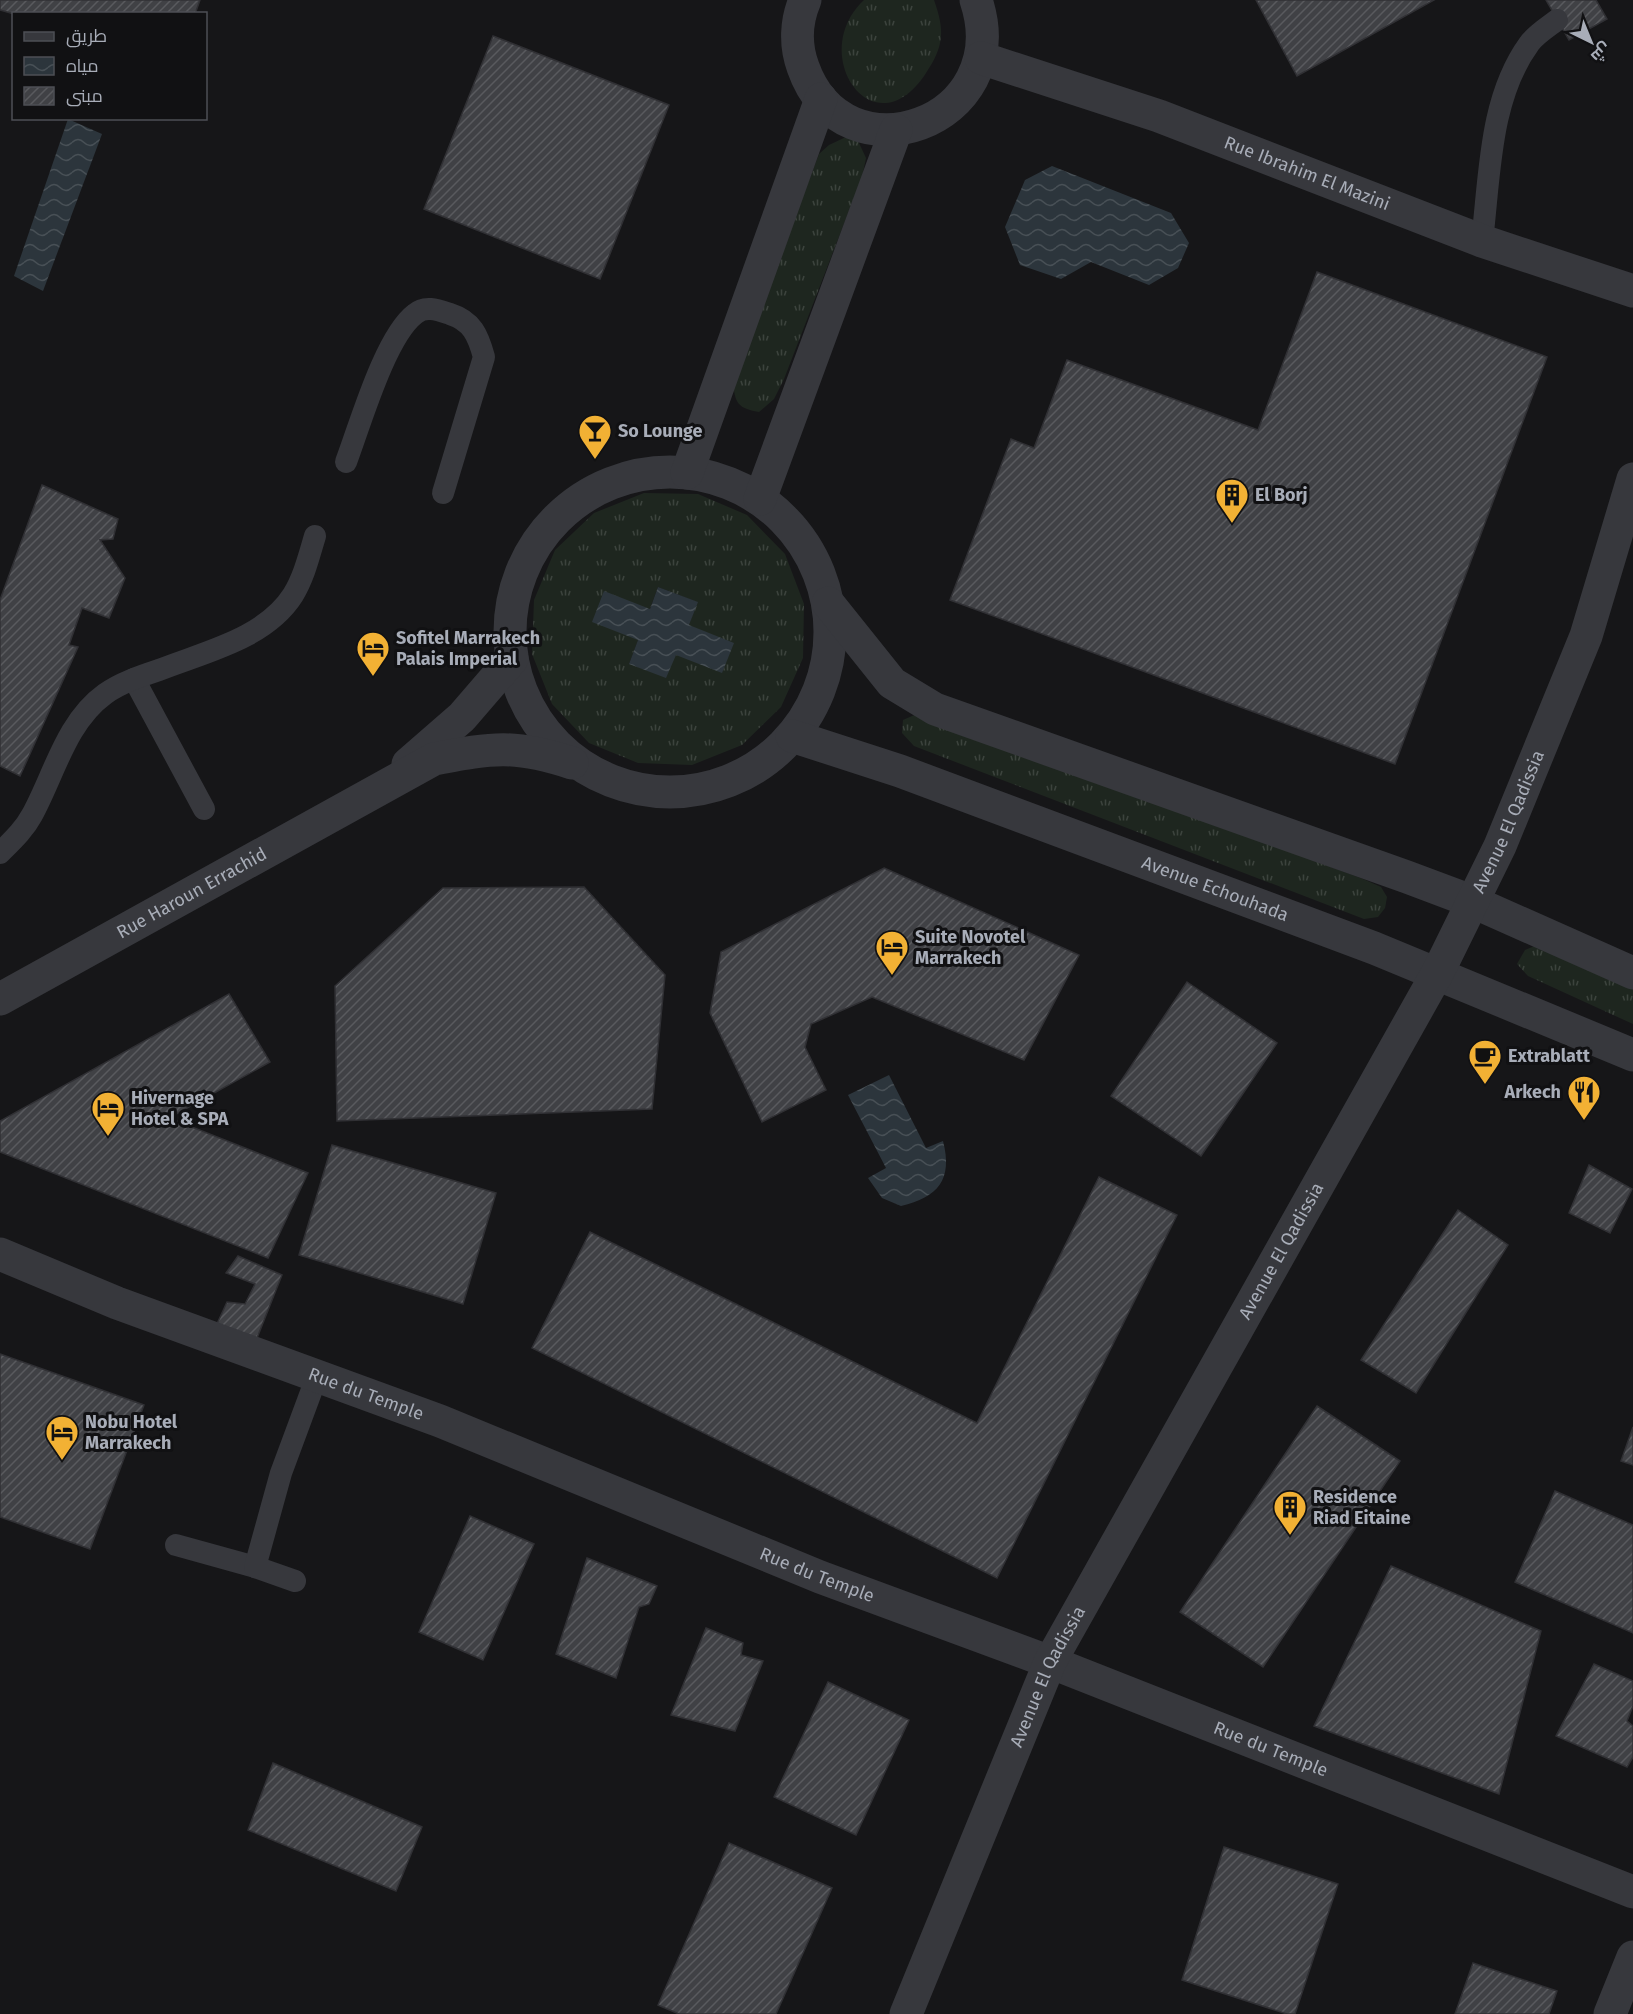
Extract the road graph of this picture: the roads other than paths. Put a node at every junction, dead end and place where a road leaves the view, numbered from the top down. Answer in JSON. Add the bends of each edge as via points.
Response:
{"nodes":[{"id":1,"x":805,"y":0,"type":"edge"},
{"id":2,"x":976,"y":0,"type":"edge"},
{"id":3,"x":1557,"y":20,"type":"dead end"},
{"id":4,"x":981,"y":58,"type":"junction"},
{"id":5,"x":821,"y":99,"type":"junction"},
{"id":6,"x":896,"y":130,"type":"junction"},
{"id":7,"x":1482,"y":241,"type":"junction"},
{"id":8,"x":1633,"y":291,"type":"edge"},
{"id":9,"x":346,"y":462,"type":"dead end"},
{"id":10,"x":687,"y":473,"type":"junction"},
{"id":11,"x":1633,"y":479,"type":"edge"},
{"id":12,"x":443,"y":492,"type":"dead end"},
{"id":13,"x":760,"y":499,"type":"junction"},
{"id":14,"x":315,"y":536,"type":"dead end"},
{"id":15,"x":828,"y":603,"type":"junction"},
{"id":16,"x":512,"y":659,"type":"junction"},
{"id":17,"x":134,"y":679,"type":"junction"},
{"id":18,"x":792,"y":736,"type":"junction"},
{"id":19,"x":580,"y":766,"type":"junction"},
{"id":20,"x":381,"y":787,"type":"junction"},
{"id":21,"x":204,"y":809,"type":"dead end"},
{"id":22,"x":0,"y":853,"type":"edge"},
{"id":23,"x":1471,"y":902,"type":"junction"},
{"id":24,"x":1438,"y":972,"type":"junction"},
{"id":25,"x":1633,"y":973,"type":"edge"},
{"id":26,"x":0,"y":999,"type":"edge"},
{"id":27,"x":1633,"y":1055,"type":"edge"},
{"id":28,"x":0,"y":1254,"type":"edge"},
{"id":29,"x":317,"y":1376,"type":"junction"},
{"id":30,"x":176,"y":1545,"type":"dead end"},
{"id":31,"x":255,"y":1567,"type":"junction"},
{"id":32,"x":295,"y":1581,"type":"dead end"},
{"id":33,"x":1050,"y":1662,"type":"junction"},
{"id":34,"x":1633,"y":1893,"type":"edge"},
{"id":35,"x":1633,"y":1957,"type":"edge"},
{"id":36,"x":906,"y":2014,"type":"edge"},
{"id":37,"x":1610,"y":2014,"type":"edge"}],
"edges":[{"from":1,"to":5,"type":"street","via":[[797,34],[799,54],[809,82]]},
{"from":2,"to":4,"type":"street","via":[[982,22]]},
{"from":3,"to":7,"type":"lane","via":[[1529,43],[1510,79],[1497,120]]},
{"from":4,"to":6,"type":"street","via":[[966,90],[951,107],[920,125]]},
{"from":4,"to":7,"type":"street","name":"Rue Ibrahim El Mazini","via":[[1159,116]]},
{"from":5,"to":6,"type":"street","via":[[861,125]]},
{"from":5,"to":10,"type":"street"},
{"from":6,"to":13,"type":"street"},
{"from":7,"to":8,"type":"street","name":"Rue Ibrahim El Mazini"},
{"from":9,"to":12,"type":"lane","via":[[387,354],[416,312],[432,308],[463,318],[478,335],[484,357]]},
{"from":10,"to":13,"type":"street","via":[[725,481]]},
{"from":10,"to":16,"type":"street","via":[[649,473],[612,483],[578,501],[550,527],[529,557],[515,590],[510,618]]},
{"from":11,"to":23,"type":"street","name":"Avenue El Qadissia","via":[[1586,636],[1500,846]]},
{"from":13,"to":15,"type":"street","via":[[782,517],[804,544]]},
{"from":14,"to":17,"type":"lane","via":[[300,582],[278,614],[256,631]]},
{"from":15,"to":18,"type":"street","via":[[830,638],[825,673],[812,706]]},
{"from":15,"to":23,"type":"street","via":[[892,683],[935,709]]},
{"from":16,"to":19,"type":"street","via":[[531,713],[548,737]]},
{"from":16,"to":20,"type":"street","name":"Rue Haroun Errachid","via":[[462,717]]},
{"from":17,"to":21,"type":"lane"},
{"from":17,"to":22,"type":"lane","via":[[105,694],[87,711],[32,815],[20,834]]},
{"from":18,"to":19,"type":"street","via":[[742,776],[692,791],[634,788]]},
{"from":18,"to":24,"type":"street","name":"Avenue Echouhada","via":[[911,775]]},
{"from":19,"to":20,"type":"street","name":"Rue Haroun Errachid","via":[[534,751],[492,748],[434,759]]},
{"from":20,"to":26,"type":"street","name":"Rue Haroun Errachid"},
{"from":23,"to":24,"type":"street","name":"Avenue El Qadissia"},
{"from":23,"to":25,"type":"street"},
{"from":24,"to":27,"type":"street","name":"Avenue Echouhada"},
{"from":24,"to":33,"type":"street","name":"Avenue El Qadissia"},
{"from":28,"to":29,"type":"street","name":"Rue du Temple","via":[[117,1303]]},
{"from":29,"to":31,"type":"lane","via":[[281,1473]]},
{"from":29,"to":33,"type":"street","name":"Rue du Temple","via":[[440,1420],[820,1577]]},
{"from":30,"to":31,"type":"lane"},
{"from":31,"to":32,"type":"lane"},
{"from":33,"to":34,"type":"street","name":"Rue du Temple"},
{"from":33,"to":36,"type":"street","name":"Avenue El Qadissia"},
{"from":35,"to":37,"type":"street"}]}
